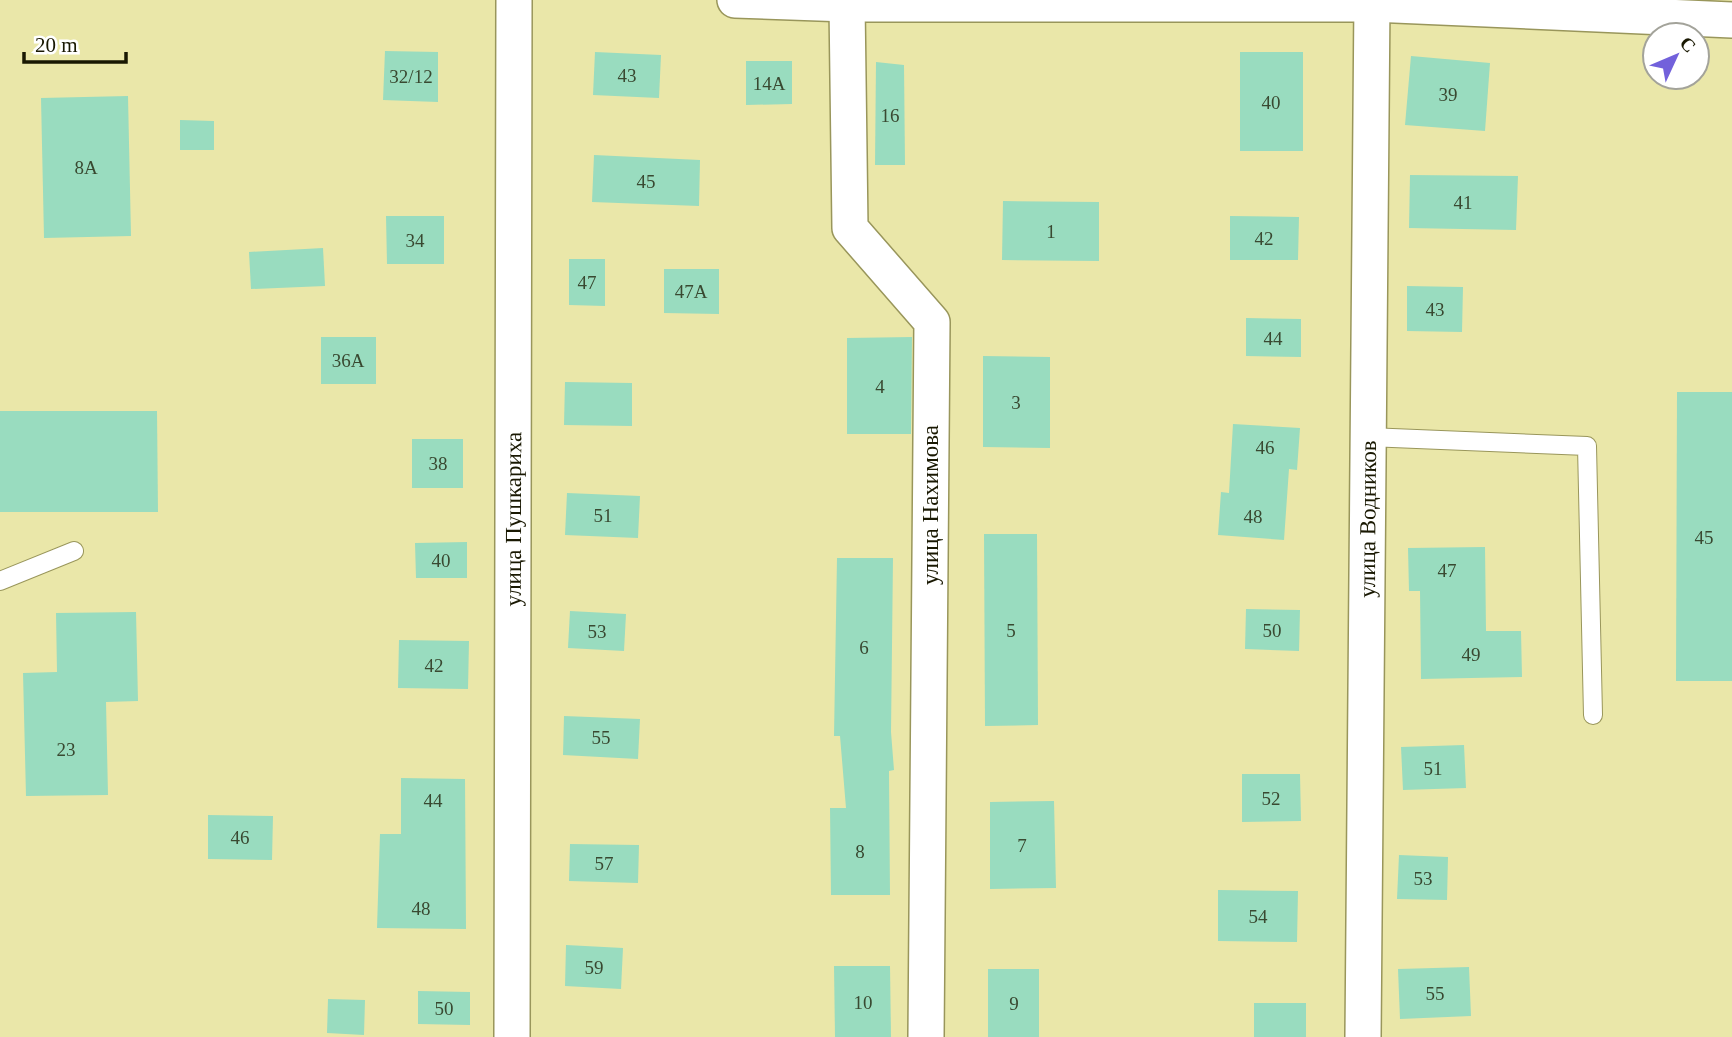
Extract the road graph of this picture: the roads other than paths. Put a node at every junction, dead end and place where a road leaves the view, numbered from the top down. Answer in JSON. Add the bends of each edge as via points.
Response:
{"nodes":[{"id":1,"x":514,"y":0,"type":"edge"},
{"id":2,"x":735,"y":0,"type":"edge"},
{"id":3,"x":1372,"y":2,"type":"edge"},
{"id":4,"x":847,"y":4,"type":"junction"},
{"id":5,"x":1732,"y":20,"type":"edge"},
{"id":6,"x":1368,"y":437,"type":"junction"},
{"id":7,"x":74,"y":551,"type":"dead end"},
{"id":8,"x":0,"y":581,"type":"edge"},
{"id":9,"x":1593,"y":715,"type":"dead end"},
{"id":10,"x":512,"y":1037,"type":"edge"},
{"id":11,"x":926,"y":1037,"type":"edge"},
{"id":12,"x":1363,"y":1037,"type":"edge"}],
"edges":[{"from":1,"to":10,"type":"street","name":"улица Пушкариха"},
{"from":2,"to":4,"type":"street"},
{"from":3,"to":4,"type":"street"},
{"from":3,"to":5,"type":"street"},
{"from":3,"to":6,"type":"street","name":"улица Водников"},
{"from":4,"to":11,"type":"street","name":"улица Нахимова","via":[[849,228],[932,321]]},
{"from":6,"to":9,"type":"lane","via":[[1587,446]]},
{"from":6,"to":12,"type":"street","name":"улица Водников"},
{"from":7,"to":8,"type":"lane"}]}
